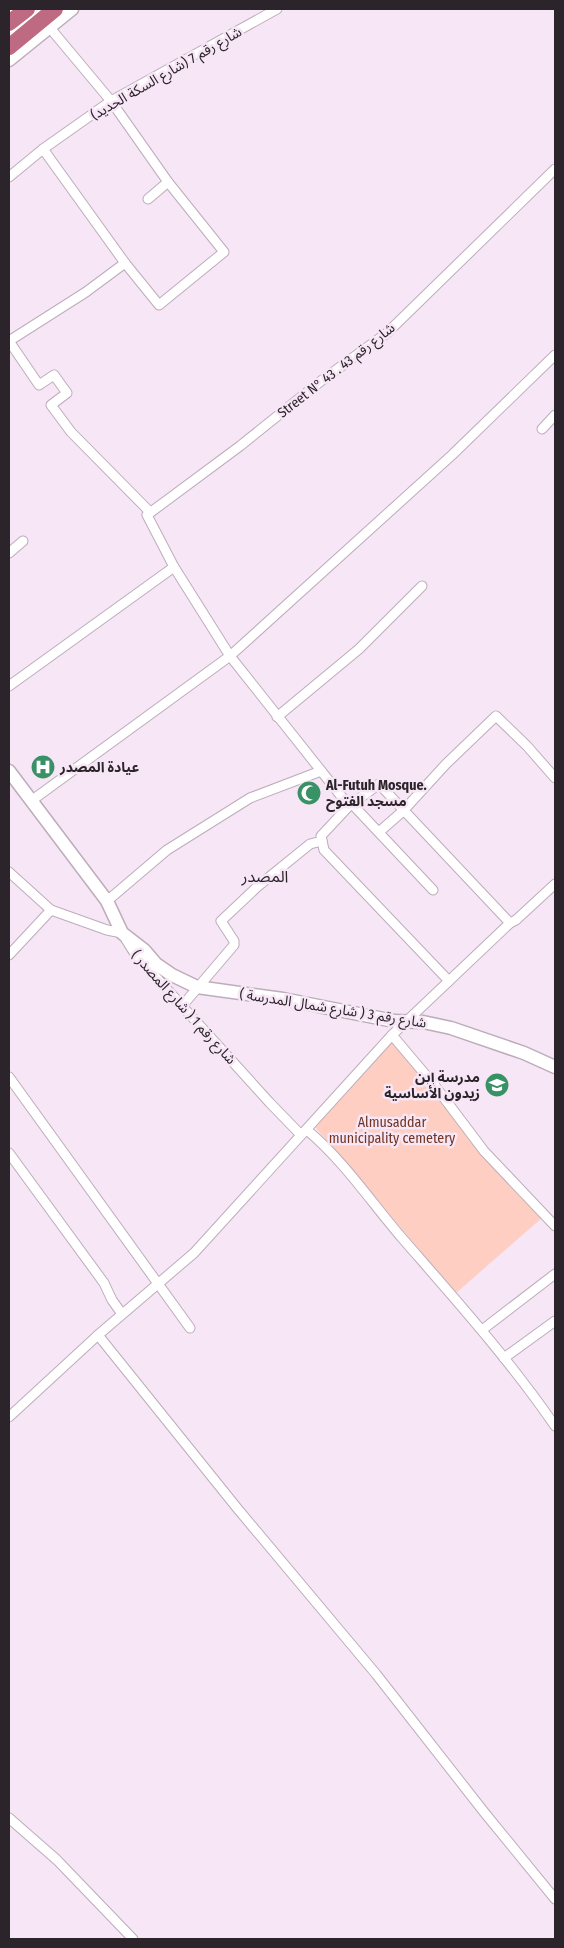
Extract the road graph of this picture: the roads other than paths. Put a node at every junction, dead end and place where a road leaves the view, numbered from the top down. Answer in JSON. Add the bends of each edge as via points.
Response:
{"nodes":[{"id":1,"x":27,"y":9,"type":"edge"},
{"id":2,"x":55,"y":9,"type":"edge"},
{"id":3,"x":72,"y":9,"type":"edge"},
{"id":4,"x":277,"y":9,"type":"edge"},
{"id":5,"x":9,"y":23,"type":"edge"},
{"id":6,"x":50,"y":28,"type":"junction"},
{"id":7,"x":9,"y":48,"type":"edge"},
{"id":8,"x":9,"y":60,"type":"edge"},
{"id":9,"x":111,"y":101,"type":"junction"},
{"id":10,"x":43,"y":150,"type":"junction"},
{"id":11,"x":555,"y":171,"type":"edge"},
{"id":12,"x":9,"y":177,"type":"edge"},
{"id":13,"x":168,"y":182,"type":"junction"},
{"id":14,"x":148,"y":199,"type":"dead end"},
{"id":15,"x":125,"y":263,"type":"junction"},
{"id":16,"x":9,"y":341,"type":"edge"},
{"id":17,"x":554,"y":358,"type":"edge"},
{"id":18,"x":555,"y":414,"type":"edge"},
{"id":19,"x":542,"y":429,"type":"dead end"},
{"id":20,"x":150,"y":512,"type":"junction"},
{"id":21,"x":23,"y":541,"type":"dead end"},
{"id":22,"x":9,"y":553,"type":"edge"},
{"id":23,"x":174,"y":567,"type":"junction"},
{"id":24,"x":422,"y":586,"type":"dead end"},
{"id":25,"x":230,"y":656,"type":"junction"},
{"id":26,"x":10,"y":682,"type":"edge"},
{"id":27,"x":277,"y":717,"type":"junction"},
{"id":28,"x":321,"y":771,"type":"junction"},
{"id":29,"x":9,"y":774,"type":"edge"},
{"id":30,"x":555,"y":778,"type":"edge"},
{"id":31,"x":31,"y":801,"type":"junction"},
{"id":32,"x":351,"y":805,"type":"junction"},
{"id":33,"x":403,"y":811,"type":"junction"},
{"id":34,"x":379,"y":832,"type":"junction"},
{"id":35,"x":322,"y":841,"type":"junction"},
{"id":36,"x":9,"y":872,"type":"edge"},
{"id":37,"x":555,"y":884,"type":"edge"},
{"id":38,"x":433,"y":890,"type":"dead end"},
{"id":39,"x":107,"y":901,"type":"junction"},
{"id":40,"x":51,"y":910,"type":"junction"},
{"id":41,"x":510,"y":924,"type":"junction"},
{"id":42,"x":122,"y":933,"type":"junction"},
{"id":43,"x":9,"y":955,"type":"edge"},
{"id":44,"x":449,"y":981,"type":"junction"},
{"id":45,"x":197,"y":987,"type":"junction"},
{"id":46,"x":182,"y":1006,"type":"junction"},
{"id":47,"x":407,"y":1022,"type":"junction"},
{"id":48,"x":392,"y":1035,"type":"junction"},
{"id":49,"x":555,"y":1067,"type":"edge"},
{"id":50,"x":9,"y":1077,"type":"edge"},
{"id":51,"x":304,"y":1132,"type":"junction"},
{"id":52,"x":9,"y":1153,"type":"edge"},
{"id":53,"x":555,"y":1226,"type":"edge"},
{"id":54,"x":555,"y":1274,"type":"edge"},
{"id":55,"x":159,"y":1283,"type":"junction"},
{"id":56,"x":122,"y":1314,"type":"junction"},
{"id":57,"x":555,"y":1321,"type":"edge"},
{"id":58,"x":190,"y":1328,"type":"dead end"},
{"id":59,"x":482,"y":1330,"type":"junction"},
{"id":60,"x":98,"y":1335,"type":"junction"},
{"id":61,"x":504,"y":1358,"type":"junction"},
{"id":62,"x":9,"y":1417,"type":"edge"},
{"id":63,"x":555,"y":1426,"type":"edge"},
{"id":64,"x":9,"y":1818,"type":"edge"},
{"id":65,"x":555,"y":1899,"type":"edge"},
{"id":66,"x":133,"y":1939,"type":"edge"}],
"edges":[{"from":1,"to":5,"type":"highway"},
{"from":2,"to":7,"type":"highway"},
{"from":3,"to":6,"type":"street"},
{"from":4,"to":9,"type":"street","name":"شارع رقم 7 (شارع السكة الحديد)"},
{"from":6,"to":8,"type":"street"},
{"from":6,"to":9,"type":"street"},
{"from":9,"to":10,"type":"street","name":"شارع رقم 7 (شارع السكة الحديد)"},
{"from":9,"to":13,"type":"street"},
{"from":10,"to":12,"type":"street","name":"شارع رقم 7 (شارع السكة الحديد)"},
{"from":10,"to":15,"type":"street"},
{"from":11,"to":20,"type":"street","name":"Street N° 43 . شارع رقم 43","via":[[387,333]]},
{"from":13,"to":14,"type":"street"},
{"from":13,"to":15,"type":"street","via":[[224,252],[159,305]]},
{"from":15,"to":16,"type":"street"},
{"from":16,"to":20,"type":"street","via":[[39,385],[54,375],[67,393],[51,405],[71,432]]},
{"from":17,"to":25,"type":"street"},
{"from":18,"to":19,"type":"street"},
{"from":20,"to":23,"type":"street","via":[[147,515]]},
{"from":21,"to":22,"type":"street"},
{"from":23,"to":25,"type":"street"},
{"from":23,"to":26,"type":"street"},
{"from":24,"to":27,"type":"street","via":[[359,649]]},
{"from":25,"to":27,"type":"street"},
{"from":25,"to":31,"type":"street"},
{"from":27,"to":28,"type":"street"},
{"from":28,"to":32,"type":"street"},
{"from":28,"to":39,"type":"street","via":[[250,798],[167,850]]},
{"from":29,"to":31,"type":"street","name":"شارع رقم 1 ( شارع المصدر )"},
{"from":30,"to":33,"type":"street","via":[[496,716]]},
{"from":31,"to":39,"type":"street","name":"شارع رقم 1 ( شارع المصدر )"},
{"from":32,"to":33,"type":"street","via":[[379,784]]},
{"from":32,"to":34,"type":"street"},
{"from":32,"to":35,"type":"street","via":[[321,836]]},
{"from":33,"to":34,"type":"street"},
{"from":33,"to":41,"type":"street"},
{"from":34,"to":38,"type":"street"},
{"from":35,"to":44,"type":"street","via":[[324,850]]},
{"from":35,"to":45,"type":"street","via":[[310,844],[221,921],[234,945]]},
{"from":36,"to":40,"type":"street"},
{"from":37,"to":41,"type":"street"},
{"from":39,"to":42,"type":"street","name":"شارع رقم 1 ( شارع المصدر )"},
{"from":40,"to":42,"type":"street"},
{"from":40,"to":43,"type":"street"},
{"from":41,"to":44,"type":"street"},
{"from":42,"to":45,"type":"street","name":"شارع رقم 3 ( شارع شمال المدرسة )","via":[[172,976]]},
{"from":42,"to":46,"type":"street","name":"شارع رقم 1 ( شارع المصدر )","via":[[135,954]]},
{"from":44,"to":47,"type":"street"},
{"from":45,"to":46,"type":"street"},
{"from":45,"to":47,"type":"street","name":"شارع رقم 3 ( شارع شمال المدرسة )"},
{"from":46,"to":51,"type":"street","name":"شارع رقم 1 ( شارع المصدر )","via":[[270,1103]]},
{"from":47,"to":48,"type":"street"},
{"from":47,"to":49,"type":"street","name":"شارع رقم 3 ( شارع شمال المدرسة )","via":[[423,1022],[457,1030]]},
{"from":48,"to":51,"type":"street"},
{"from":48,"to":53,"type":"street","via":[[484,1151]]},
{"from":50,"to":55,"type":"street"},
{"from":51,"to":55,"type":"street","via":[[194,1253]]},
{"from":51,"to":59,"type":"street","name":"شارع رقم 1 ( شارع المصدر )","via":[[330,1151]]},
{"from":52,"to":56,"type":"street","via":[[104,1283]]},
{"from":54,"to":59,"type":"street"},
{"from":55,"to":56,"type":"street"},
{"from":55,"to":58,"type":"street"},
{"from":56,"to":60,"type":"street"},
{"from":57,"to":61,"type":"street"},
{"from":59,"to":61,"type":"street","name":"شارع رقم 1 ( شارع المصدر )"},
{"from":60,"to":62,"type":"street"},
{"from":60,"to":65,"type":"street","via":[[225,1494],[376,1674]]},
{"from":61,"to":63,"type":"street","name":"شارع رقم 1 ( شارع المصدر )"},
{"from":64,"to":66,"type":"street","via":[[57,1860]]}]}
